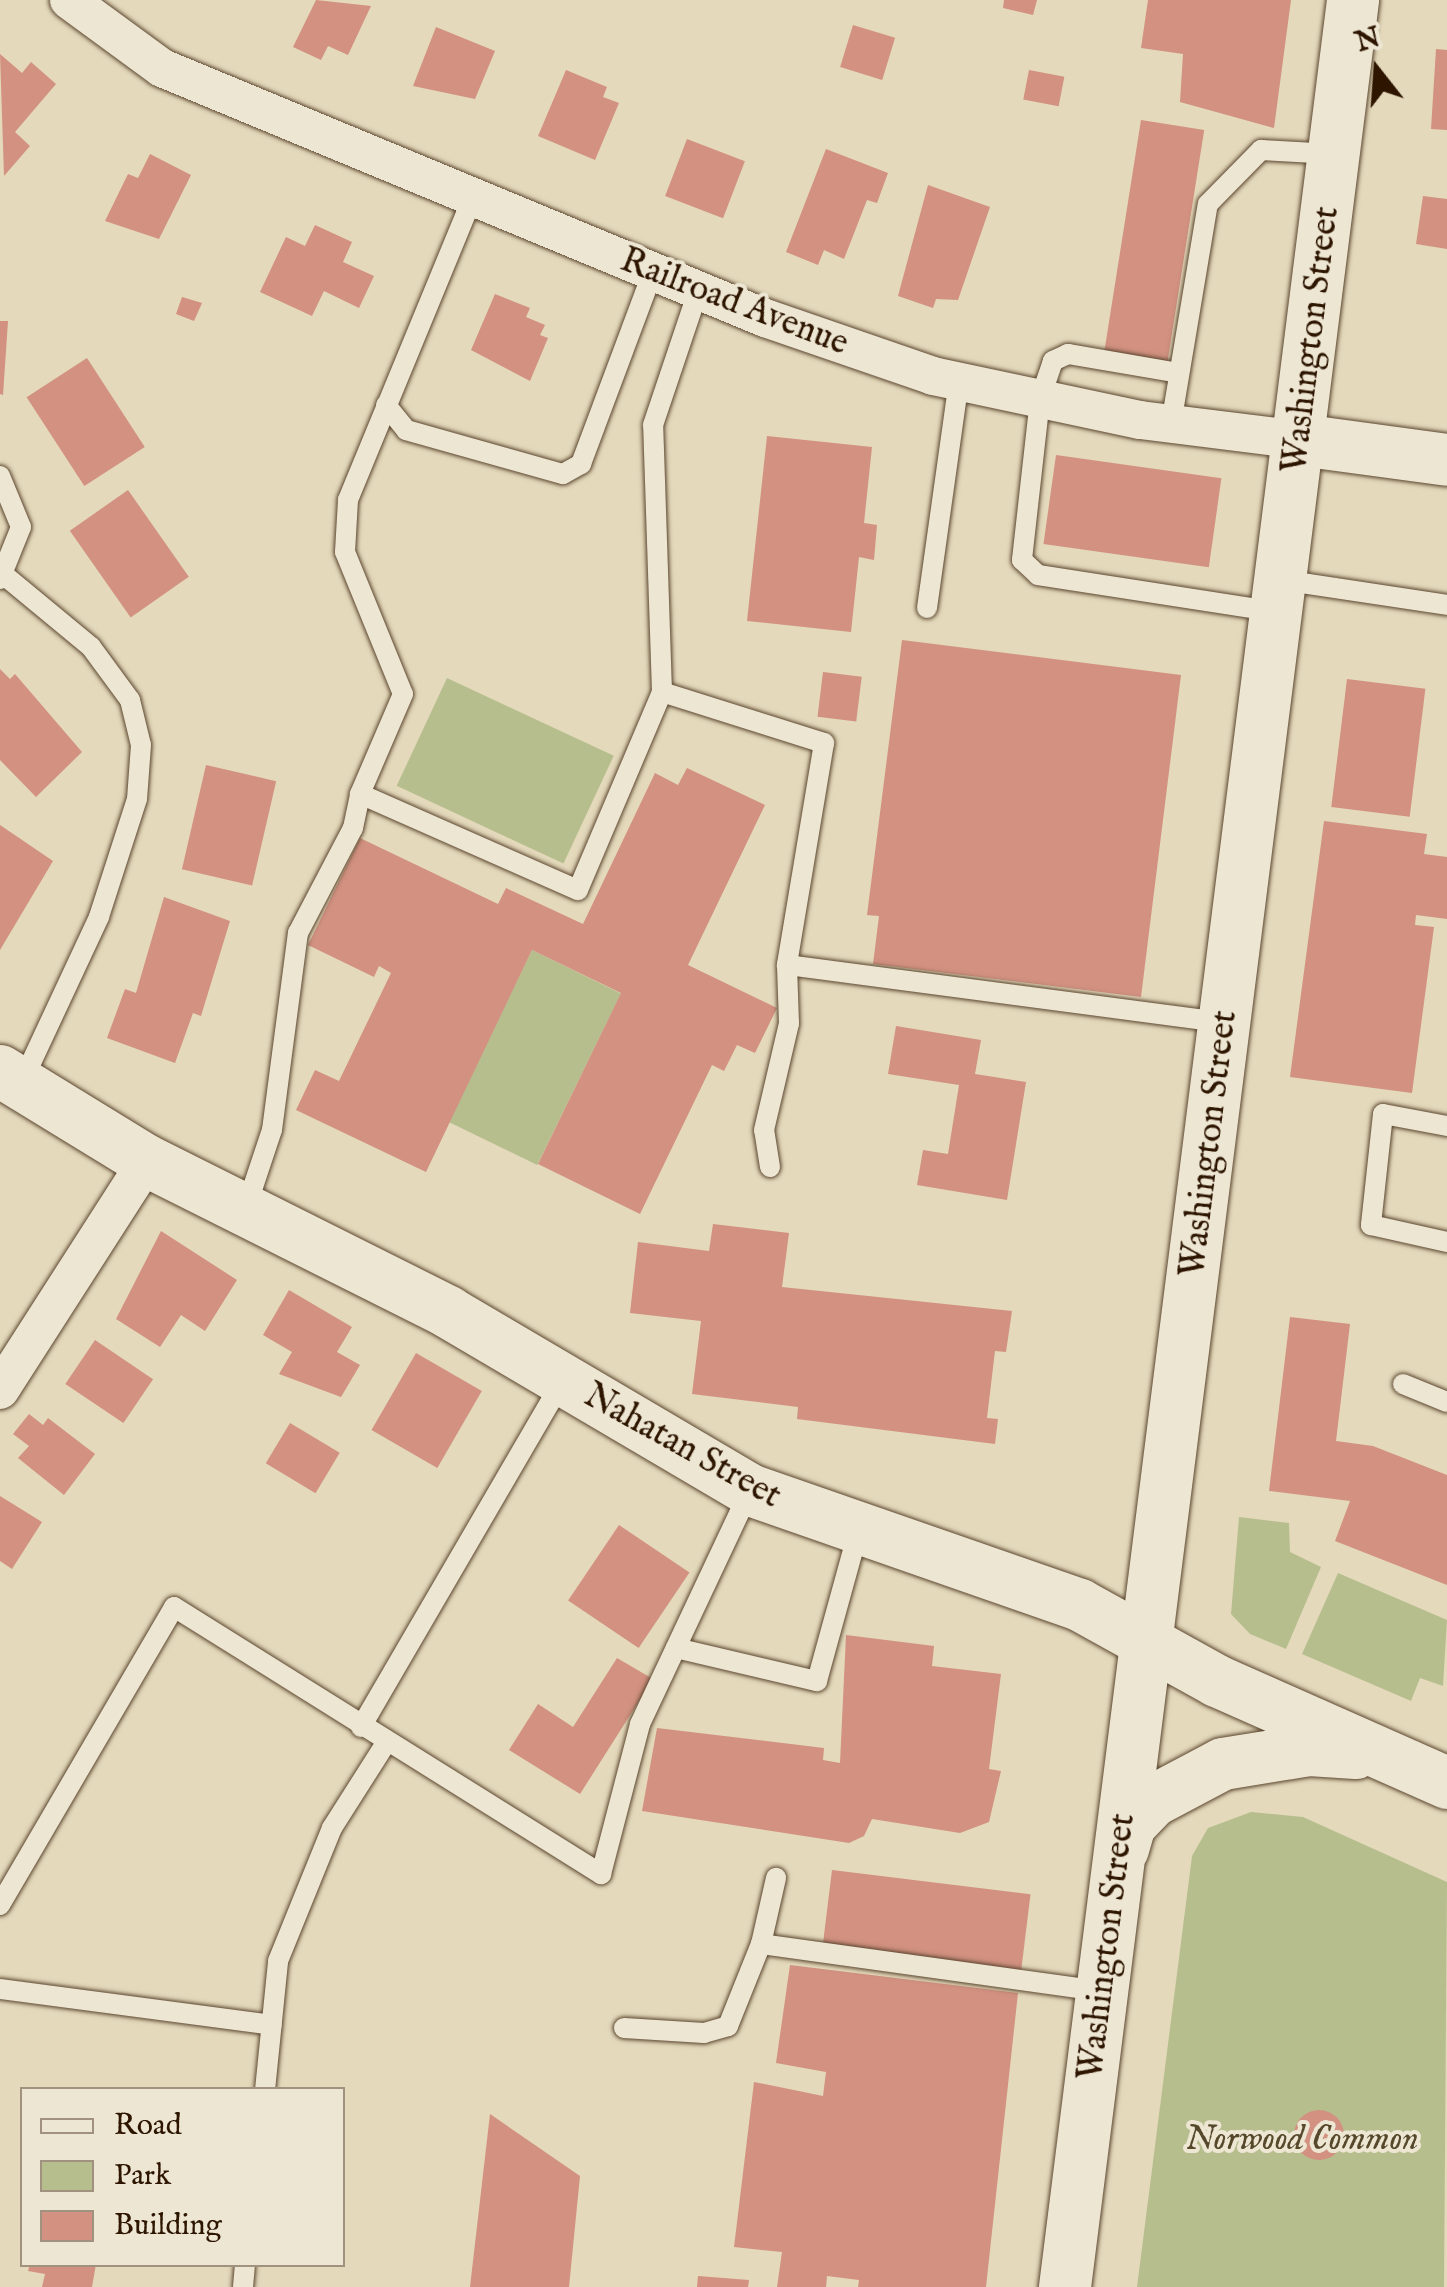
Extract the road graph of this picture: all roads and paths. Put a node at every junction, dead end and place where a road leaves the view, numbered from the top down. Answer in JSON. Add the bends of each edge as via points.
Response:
{"nodes":[{"id":1,"x":69,"y":0,"type":"edge"},
{"id":2,"x":1354,"y":0,"type":"edge"},
{"id":3,"x":1335,"y":154,"type":"junction"},
{"id":4,"x":472,"y":199,"type":"junction"},
{"id":5,"x":652,"y":274,"type":"junction"},
{"id":6,"x":698,"y":291,"type":"junction"},
{"id":7,"x":1179,"y":373,"type":"junction"},
{"id":8,"x":958,"y":381,"type":"junction"},
{"id":9,"x":1040,"y":399,"type":"junction"},
{"id":10,"x":386,"y":406,"type":"junction"},
{"id":11,"x":1172,"y":424,"type":"junction"},
{"id":12,"x":1300,"y":440,"type":"junction"},
{"id":13,"x":1447,"y":460,"type":"edge"},
{"id":14,"x":0,"y":476,"type":"edge"},
{"id":15,"x":2,"y":577,"type":"edge"},
{"id":16,"x":1280,"y":596,"type":"junction"},
{"id":17,"x":1447,"y":605,"type":"edge"},
{"id":18,"x":927,"y":608,"type":"dead end"},
{"id":19,"x":662,"y":692,"type":"junction"},
{"id":20,"x":360,"y":794,"type":"junction"},
{"id":21,"x":787,"y":965,"type":"junction"},
{"id":22,"x":1226,"y":1022,"type":"junction"},
{"id":23,"x":10,"y":1079,"type":"edge"},
{"id":24,"x":1447,"y":1126,"type":"edge"},
{"id":25,"x":147,"y":1162,"type":"junction"},
{"id":26,"x":770,"y":1167,"type":"dead end"},
{"id":27,"x":246,"y":1210,"type":"junction"},
{"id":28,"x":1447,"y":1242,"type":"edge"},
{"id":29,"x":563,"y":1380,"type":"junction"},
{"id":30,"x":1403,"y":1384,"type":"dead end"},
{"id":31,"x":0,"y":1389,"type":"edge"},
{"id":32,"x":1447,"y":1402,"type":"edge"},
{"id":33,"x":750,"y":1490,"type":"junction"},
{"id":34,"x":858,"y":1532,"type":"junction"},
{"id":35,"x":1147,"y":1639,"type":"junction"},
{"id":36,"x":676,"y":1648,"type":"junction"},
{"id":37,"x":361,"y":1727,"type":"junction"},
{"id":38,"x":386,"y":1743,"type":"junction"},
{"id":39,"x":1398,"y":1761,"type":"junction"},
{"id":40,"x":1447,"y":1783,"type":"edge"},
{"id":41,"x":1119,"y":1860,"type":"junction"},
{"id":42,"x":776,"y":1878,"type":"dead end"},
{"id":43,"x":0,"y":1904,"type":"edge"},
{"id":44,"x":761,"y":1944,"type":"junction"},
{"id":45,"x":0,"y":1989,"type":"edge"},
{"id":46,"x":1103,"y":1992,"type":"junction"},
{"id":47,"x":272,"y":2025,"type":"junction"},
{"id":48,"x":624,"y":2028,"type":"dead end"},
{"id":49,"x":265,"y":2087,"type":"edge"},
{"id":50,"x":1065,"y":2287,"type":"edge"}],
"edges":[{"from":1,"to":4,"type":"street","name":"Railroad Avenue","via":[[162,68]]},
{"from":2,"to":3,"type":"main road","name":"Washington Street"},
{"from":3,"to":7,"type":"lane","via":[[1261,150],[1216,192],[1203,218]]},
{"from":3,"to":12,"type":"main road","name":"Washington Street"},
{"from":4,"to":5,"type":"street","name":"Railroad Avenue"},
{"from":4,"to":10,"type":"lane"},
{"from":5,"to":6,"type":"street","name":"Railroad Avenue"},
{"from":5,"to":10,"type":"lane","via":[[581,464],[563,474],[406,430]]},
{"from":6,"to":8,"type":"street","name":"Railroad Avenue"},
{"from":6,"to":19,"type":"lane","via":[[653,425]]},
{"from":7,"to":9,"type":"lane","via":[[1068,354],[1052,361]]},
{"from":7,"to":11,"type":"lane"},
{"from":8,"to":9,"type":"street","name":"Railroad Avenue"},
{"from":8,"to":18,"type":"lane"},
{"from":9,"to":11,"type":"street","name":"Railroad Avenue"},
{"from":9,"to":16,"type":"lane","via":[[1022,560],[1038,575]]},
{"from":10,"to":20,"type":"lane","via":[[348,500],[345,552],[402,694]]},
{"from":11,"to":12,"type":"street","name":"Railroad Avenue"},
{"from":12,"to":13,"type":"main road","name":"Railroad Avenue"},
{"from":12,"to":16,"type":"main road","name":"Washington Street"},
{"from":14,"to":15,"type":"lane","via":[[21,527]]},
{"from":15,"to":23,"type":"lane","via":[[91,647],[130,700],[141,746],[137,800],[100,917]]},
{"from":16,"to":17,"type":"lane"},
{"from":16,"to":22,"type":"main road","name":"Washington Street"},
{"from":19,"to":20,"type":"lane","via":[[578,890]]},
{"from":19,"to":21,"type":"lane","via":[[824,743]]},
{"from":20,"to":27,"type":"lane","via":[[353,828],[298,933],[272,1130]]},
{"from":21,"to":22,"type":"lane"},
{"from":21,"to":26,"type":"lane","via":[[789,1024],[764,1130]]},
{"from":22,"to":35,"type":"main road","name":"Washington Street"},
{"from":23,"to":25,"type":"main road","name":"Nahatan Street"},
{"from":24,"to":28,"type":"lane","via":[[1383,1114],[1370,1224]]},
{"from":25,"to":27,"type":"main road","name":"Nahatan Street"},
{"from":25,"to":31,"type":"street"},
{"from":27,"to":29,"type":"main road","name":"Nahatan Street","via":[[448,1312]]},
{"from":29,"to":33,"type":"main road","name":"Nahatan Street"},
{"from":29,"to":37,"type":"lane"},
{"from":30,"to":32,"type":"lane"},
{"from":33,"to":34,"type":"main road","name":"Nahatan Street"},
{"from":33,"to":36,"type":"lane"},
{"from":34,"to":35,"type":"main road","name":"Nahatan Street","via":[[1080,1605]]},
{"from":34,"to":36,"type":"lane","via":[[817,1681]]},
{"from":35,"to":39,"type":"main road","name":"Nahatan Street","via":[[1204,1674]]},
{"from":35,"to":41,"type":"main road","name":"Washington Street"},
{"from":36,"to":38,"type":"lane","via":[[640,1724],[602,1874]]},
{"from":37,"to":38,"type":"lane"},
{"from":37,"to":43,"type":"lane","via":[[174,1607]]},
{"from":38,"to":47,"type":"lane","via":[[318,1861],[278,1961]]},
{"from":39,"to":40,"type":"main road","name":"Nahatan Street"},
{"from":39,"to":41,"type":"main road","via":[[1308,1750],[1223,1764],[1153,1801],[1130,1826]]},
{"from":41,"to":46,"type":"main road","name":"Washington Street"},
{"from":42,"to":44,"type":"lane"},
{"from":44,"to":46,"type":"lane"},
{"from":44,"to":48,"type":"lane","via":[[728,2026],[704,2033]]},
{"from":45,"to":47,"type":"lane"},
{"from":46,"to":50,"type":"main road","name":"Washington Street"},
{"from":47,"to":49,"type":"lane"}]}
